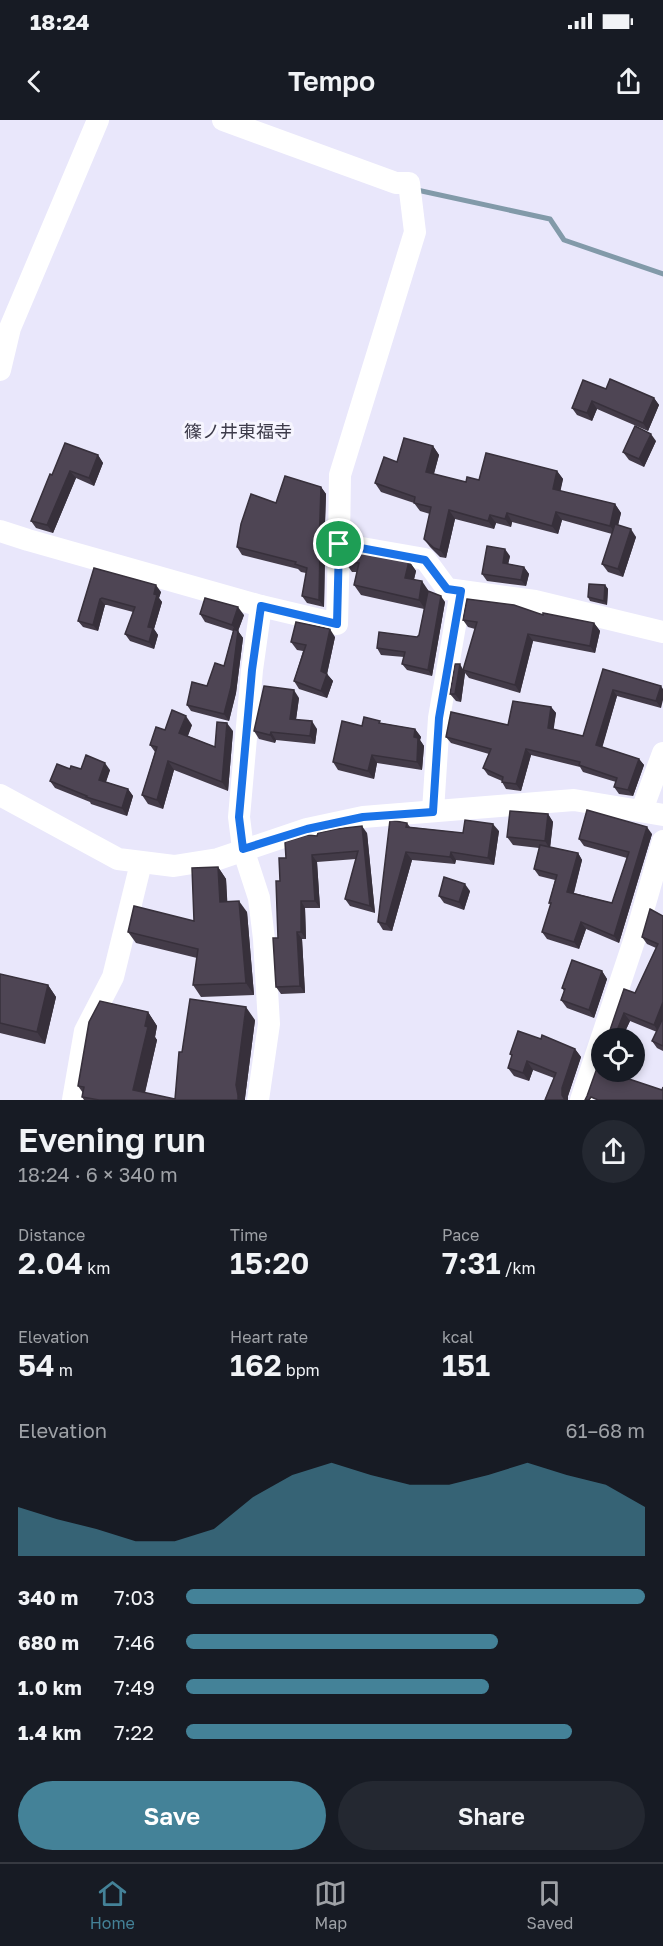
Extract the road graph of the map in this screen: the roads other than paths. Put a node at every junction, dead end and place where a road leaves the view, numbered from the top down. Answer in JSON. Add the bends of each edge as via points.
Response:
{"nodes":[{"id":1,"x":98,"y":120,"type":"edge"},
{"id":2,"x":223,"y":120,"type":"edge"},
{"id":3,"x":0,"y":370,"type":"edge"},
{"id":4,"x":0,"y":531,"type":"edge"},
{"id":5,"x":339,"y":544,"type":"junction"},
{"id":6,"x":461,"y":591,"type":"junction"},
{"id":7,"x":261,"y":606,"type":"junction"},
{"id":8,"x":663,"y":632,"type":"edge"},
{"id":9,"x":663,"y":753,"type":"edge"},
{"id":10,"x":0,"y":795,"type":"edge"},
{"id":11,"x":433,"y":812,"type":"junction"},
{"id":12,"x":652,"y":813,"type":"edge"},
{"id":13,"x":663,"y":841,"type":"edge"},
{"id":14,"x":243,"y":849,"type":"junction"},
{"id":15,"x":141,"y":863,"type":"junction"},
{"id":16,"x":73,"y":1100,"type":"edge"},
{"id":17,"x":258,"y":1100,"type":"edge"},
{"id":18,"x":581,"y":1100,"type":"edge"}],
"edges":[{"from":1,"to":3,"type":"street","via":[[10,328]]},
{"from":2,"to":5,"type":"street","via":[[396,183],[409,183],[415,232],[340,475]]},
{"from":4,"to":7,"type":"street"},
{"from":5,"to":6,"type":"street","via":[[425,560],[447,589]]},
{"from":5,"to":7,"type":"street","via":[[337,624]]},
{"from":6,"to":8,"type":"street","via":[[535,601]]},
{"from":6,"to":11,"type":"street","via":[[439,718]]},
{"from":7,"to":14,"type":"street","via":[[239,817]]},
{"from":9,"to":12,"type":"street"},
{"from":10,"to":15,"type":"street","via":[[118,859]]},
{"from":11,"to":12,"type":"street","via":[[574,800]]},
{"from":11,"to":14,"type":"street","via":[[363,817]]},
{"from":13,"to":18,"type":"street"},
{"from":14,"to":15,"type":"street","via":[[218,859],[174,866]]},
{"from":14,"to":17,"type":"street","via":[[259,898],[264,939],[269,1024]]},
{"from":15,"to":16,"type":"street","via":[[113,977],[85,1031]]}]}
